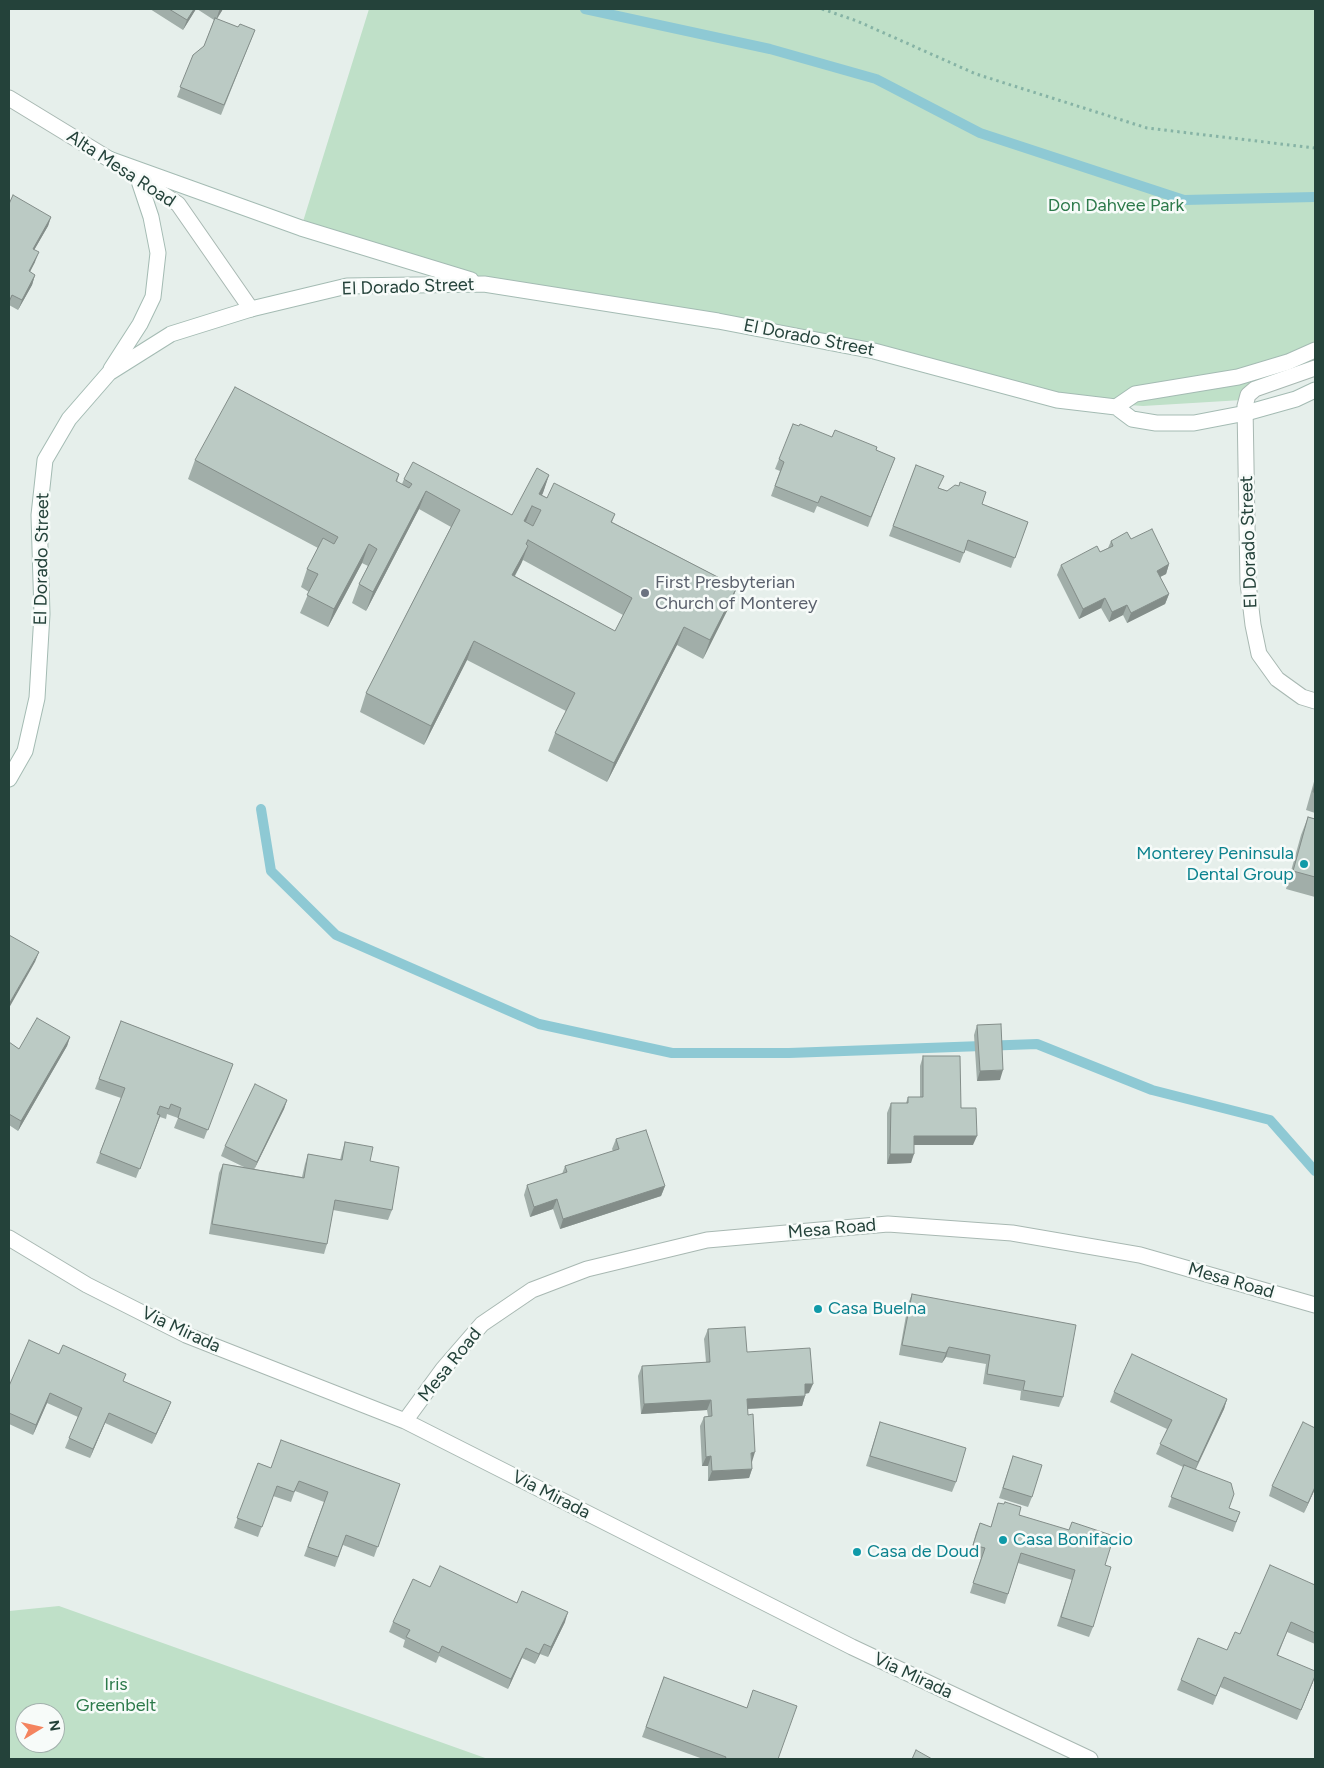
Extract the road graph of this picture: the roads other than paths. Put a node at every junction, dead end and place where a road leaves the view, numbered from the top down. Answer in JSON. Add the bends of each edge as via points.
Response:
{"nodes":[{"id":1,"x":9,"y":98,"type":"edge"},
{"id":2,"x":109,"y":159,"type":"junction"},
{"id":3,"x":138,"y":178,"type":"junction"},
{"id":4,"x":484,"y":284,"type":"junction"},
{"id":5,"x":251,"y":309,"type":"junction"},
{"id":6,"x":1315,"y":350,"type":"edge"},
{"id":7,"x":1315,"y":368,"type":"edge"},
{"id":8,"x":109,"y":373,"type":"junction"},
{"id":9,"x":1315,"y":390,"type":"edge"},
{"id":10,"x":1116,"y":406,"type":"junction"},
{"id":11,"x":1246,"y":413,"type":"junction"},
{"id":12,"x":1315,"y":701,"type":"edge"},
{"id":13,"x":9,"y":779,"type":"edge"},
{"id":14,"x":9,"y":1238,"type":"edge"},
{"id":15,"x":1315,"y":1305,"type":"edge"},
{"id":16,"x":405,"y":1422,"type":"junction"},
{"id":17,"x":1090,"y":1759,"type":"edge"}],
"edges":[{"from":1,"to":2,"type":"street","name":"Alta Mesa Road"},
{"from":2,"to":3,"type":"street","name":"Alta Mesa Road"},
{"from":2,"to":4,"type":"street","via":[[301,228]]},
{"from":3,"to":5,"type":"street","name":"Alta Mesa Road","via":[[178,204]]},
{"from":3,"to":8,"type":"street","via":[[151,217],[158,253],[153,297]]},
{"from":4,"to":5,"type":"street","name":"El Dorado Street","via":[[347,286]]},
{"from":4,"to":10,"type":"street","name":"El Dorado Street","via":[[718,321],[874,351],[1057,400]]},
{"from":5,"to":8,"type":"street","name":"El Dorado Street","via":[[171,334]]},
{"from":6,"to":10,"type":"street","via":[[1238,377],[1135,394]]},
{"from":7,"to":11,"type":"street","via":[[1255,389],[1246,400]]},
{"from":8,"to":13,"type":"street","name":"El Dorado Street","via":[[69,419],[45,460],[39,515],[42,614],[37,698],[25,751]]},
{"from":9,"to":11,"type":"street","name":"El Dorado Street","via":[[1296,399]]},
{"from":10,"to":11,"type":"street","name":"El Dorado Street","via":[[1132,419],[1156,423],[1194,422]]},
{"from":11,"to":12,"type":"street","name":"El Dorado Street","via":[[1248,583],[1259,654],[1277,679],[1302,697]]},
{"from":14,"to":16,"type":"street","name":"Via Mirada","via":[[87,1285],[186,1335]]},
{"from":15,"to":16,"type":"street","name":"Mesa Road","via":[[1140,1255],[1012,1233],[888,1224],[707,1240],[587,1268],[532,1290],[482,1324],[443,1369]]},
{"from":16,"to":17,"type":"street","name":"Via Mirada","via":[[852,1647]]}]}
